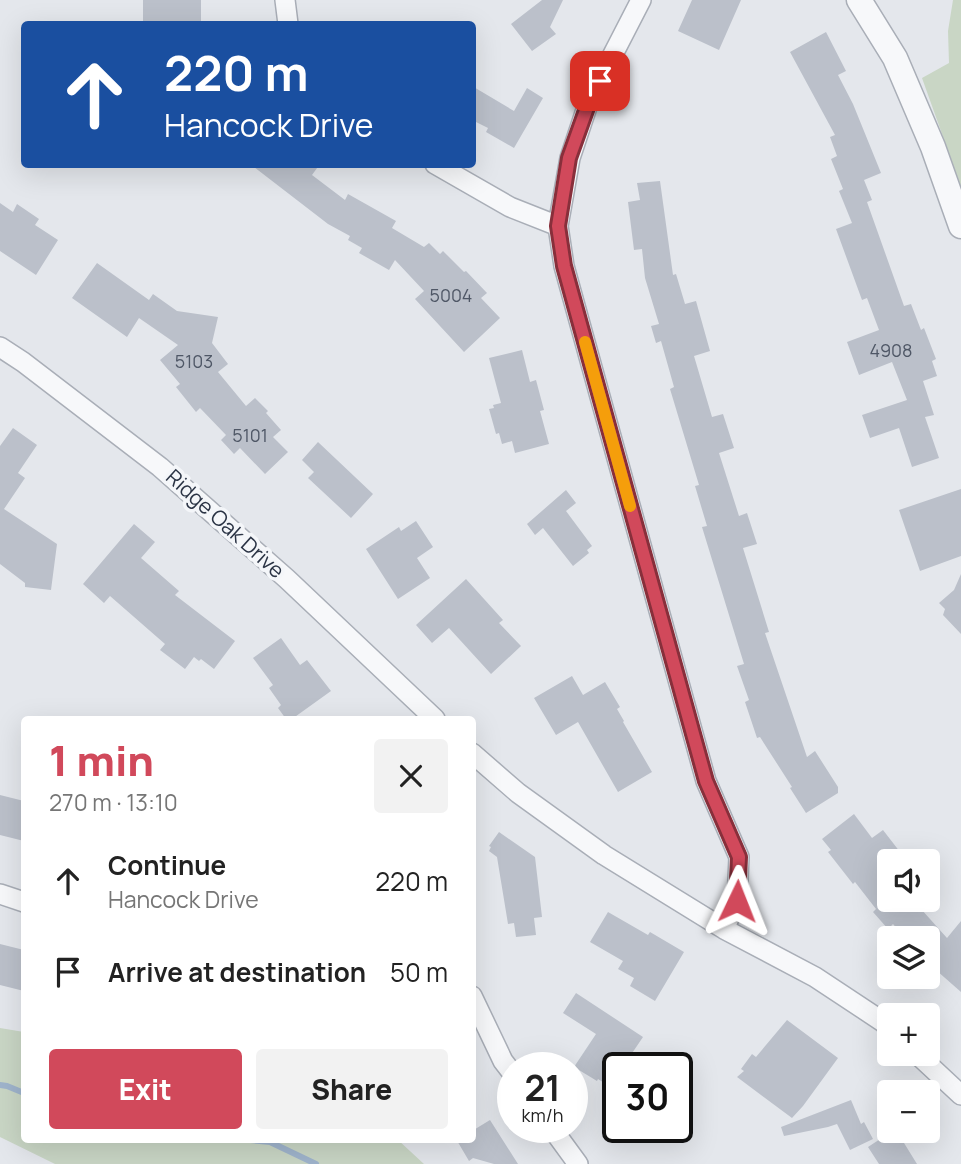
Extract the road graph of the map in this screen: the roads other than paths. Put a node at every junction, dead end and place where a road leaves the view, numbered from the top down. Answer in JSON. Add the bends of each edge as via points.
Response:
{"nodes":[{"id":1,"x":285,"y":0,"type":"edge"},
{"id":2,"x":640,"y":0,"type":"edge"},
{"id":3,"x":859,"y":0,"type":"edge"},
{"id":4,"x":288,"y":21,"type":"edge"},
{"id":5,"x":442,"y":168,"type":"edge"},
{"id":6,"x":558,"y":226,"type":"junction"},
{"id":7,"x":961,"y":226,"type":"edge"},
{"id":8,"x":0,"y":347,"type":"edge"},
{"id":9,"x":432,"y":716,"type":"edge"},
{"id":10,"x":476,"y":756,"type":"edge"},
{"id":11,"x":0,"y":894,"type":"edge"},
{"id":12,"x":21,"y":901,"type":"edge"},
{"id":13,"x":724,"y":929,"type":"junction"},
{"id":14,"x":476,"y":1004,"type":"edge"},
{"id":15,"x":877,"y":1018,"type":"edge"},
{"id":16,"x":499,"y":1052,"type":"edge"},
{"id":17,"x":929,"y":1066,"type":"edge"},
{"id":18,"x":961,"y":1095,"type":"edge"},
{"id":19,"x":563,"y":1143,"type":"edge"},
{"id":20,"x":578,"y":1164,"type":"edge"}],
"edges":[{"from":1,"to":4,"type":"street"},
{"from":2,"to":6,"type":"street","via":[[589,102],[569,158]]},
{"from":3,"to":7,"type":"street","via":[[895,58]]},
{"from":5,"to":6,"type":"street","via":[[510,207]]},
{"from":6,"to":13,"type":"street","via":[[564,266],[706,781],[739,857],[737,901]]},
{"from":8,"to":9,"type":"street","name":"Ridge Oak Drive","via":[[160,467]]},
{"from":10,"to":13,"type":"street","via":[[604,855]]},
{"from":11,"to":12,"type":"street"},
{"from":13,"to":15,"type":"street","via":[[815,977]]},
{"from":14,"to":16,"type":"street"},
{"from":17,"to":18,"type":"street"},
{"from":19,"to":20,"type":"street"}]}
